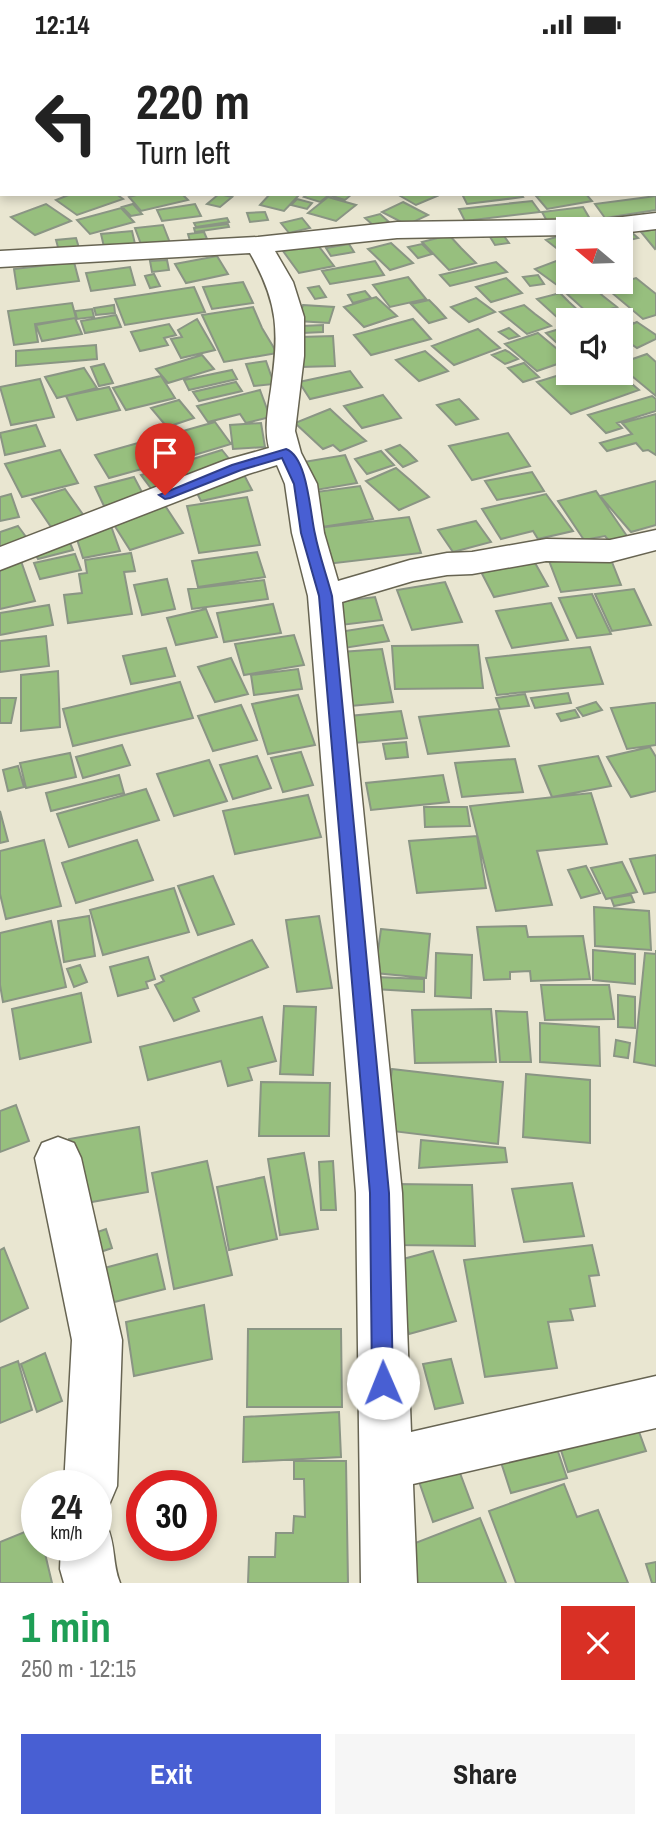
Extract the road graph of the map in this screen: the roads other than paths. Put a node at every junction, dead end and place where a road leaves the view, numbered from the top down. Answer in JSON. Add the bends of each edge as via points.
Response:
{"nodes":[{"id":1,"x":656,"y":221,"type":"edge"},
{"id":2,"x":258,"y":245,"type":"junction"},
{"id":3,"x":0,"y":259,"type":"edge"},
{"id":4,"x":286,"y":453,"type":"junction"},
{"id":5,"x":656,"y":540,"type":"edge"},
{"id":6,"x":0,"y":559,"type":"edge"},
{"id":7,"x":326,"y":596,"type":"junction"},
{"id":8,"x":58,"y":1157,"type":"dead end"},
{"id":9,"x":656,"y":1402,"type":"edge"},
{"id":10,"x":384,"y":1464,"type":"junction"},
{"id":11,"x":91,"y":1470,"type":"edge"},
{"id":12,"x":87,"y":1561,"type":"edge"},
{"id":13,"x":92,"y":1583,"type":"edge"},
{"id":14,"x":389,"y":1583,"type":"edge"}],
"edges":[{"from":1,"to":2,"type":"street","via":[[606,227],[397,230]]},
{"from":2,"to":3,"type":"street"},
{"from":2,"to":4,"type":"street","via":[[280,282],[290,317],[280,431]]},
{"from":4,"to":6,"type":"street","via":[[237,467]]},
{"from":4,"to":7,"type":"street","via":[[301,484],[308,533]]},
{"from":5,"to":7,"type":"street","via":[[610,551],[546,549],[447,564]]},
{"from":7,"to":10,"type":"street","via":[[380,1193]]},
{"from":8,"to":11,"type":"street","via":[[97,1340]]},
{"from":9,"to":10,"type":"street"},
{"from":10,"to":14,"type":"street"},
{"from":12,"to":13,"type":"street"}]}
